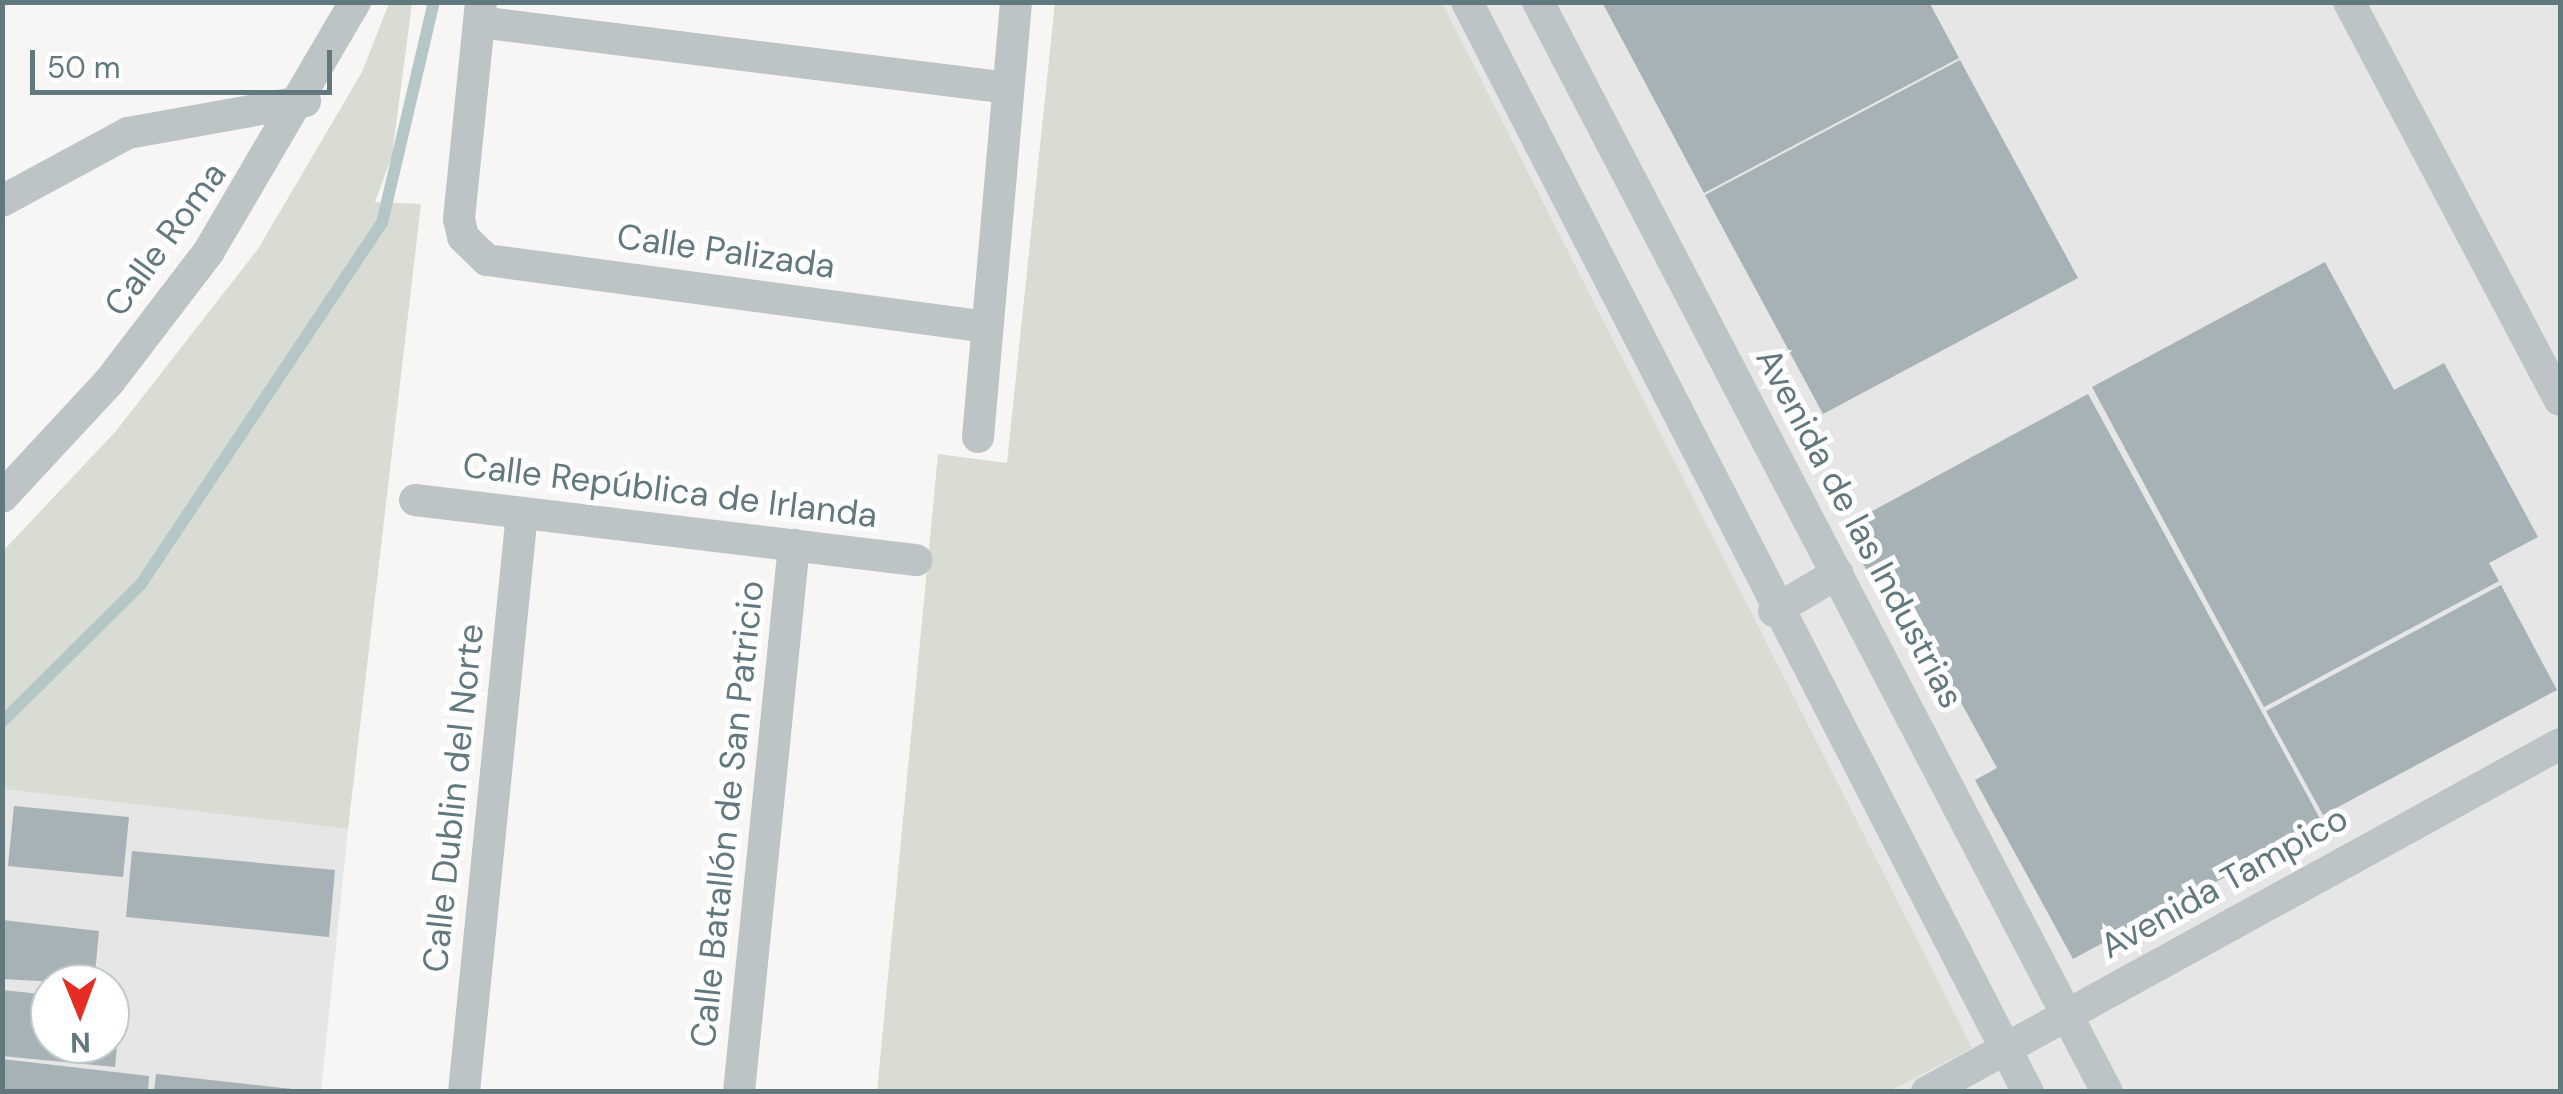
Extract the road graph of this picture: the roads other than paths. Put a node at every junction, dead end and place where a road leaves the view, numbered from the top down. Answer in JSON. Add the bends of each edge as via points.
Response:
{"nodes":[{"id":1,"x":355,"y":2,"type":"edge"},
{"id":2,"x":1016,"y":2,"type":"edge"},
{"id":3,"x":1467,"y":2,"type":"edge"},
{"id":4,"x":1538,"y":2,"type":"edge"},
{"id":5,"x":2349,"y":2,"type":"edge"},
{"id":6,"x":480,"y":12,"type":"edge"},
{"id":7,"x":1008,"y":88,"type":"junction"},
{"id":8,"x":305,"y":101,"type":"junction"},
{"id":9,"x":2,"y":200,"type":"edge"},
{"id":10,"x":987,"y":327,"type":"junction"},
{"id":11,"x":2560,"y":400,"type":"edge"},
{"id":12,"x":978,"y":437,"type":"dead end"},
{"id":13,"x":2,"y":497,"type":"edge"},
{"id":14,"x":415,"y":500,"type":"dead end"},
{"id":15,"x":522,"y":513,"type":"junction"},
{"id":16,"x":794,"y":545,"type":"junction"},
{"id":17,"x":916,"y":560,"type":"dead end"},
{"id":18,"x":1838,"y":574,"type":"junction"},
{"id":19,"x":1774,"y":611,"type":"junction"},
{"id":20,"x":2560,"y":744,"type":"edge"},
{"id":21,"x":2072,"y":1011,"type":"junction"},
{"id":22,"x":2004,"y":1049,"type":"junction"},
{"id":23,"x":464,"y":1092,"type":"edge"},
{"id":24,"x":740,"y":1092,"type":"edge"},
{"id":25,"x":1927,"y":1092,"type":"edge"},
{"id":26,"x":2028,"y":1092,"type":"edge"},
{"id":27,"x":2107,"y":1092,"type":"edge"}],
"edges":[{"from":1,"to":8,"type":"street","name":"Calle Roma"},
{"from":2,"to":7,"type":"street"},
{"from":3,"to":19,"type":"street"},
{"from":4,"to":18,"type":"street","name":"Avenida de las Industrias"},
{"from":5,"to":11,"type":"street"},
{"from":6,"to":7,"type":"street"},
{"from":6,"to":10,"type":"street","name":"Calle Palizada","via":[[463,237],[487,260]]},
{"from":7,"to":10,"type":"street"},
{"from":8,"to":9,"type":"street","via":[[128,133]]},
{"from":8,"to":13,"type":"street","name":"Calle Roma","via":[[160,317]]},
{"from":10,"to":12,"type":"street"},
{"from":14,"to":15,"type":"street","name":"Calle República de Irlanda"},
{"from":15,"to":16,"type":"street","name":"Calle República de Irlanda"},
{"from":15,"to":23,"type":"street","name":"Calle Dublin del Norte"},
{"from":16,"to":17,"type":"street","name":"Calle República de Irlanda"},
{"from":16,"to":24,"type":"street","name":"Calle Batallón de San Patricio"},
{"from":18,"to":19,"type":"street"},
{"from":18,"to":21,"type":"street","name":"Avenida de las Industrias"},
{"from":19,"to":22,"type":"street"},
{"from":20,"to":21,"type":"street","name":"Avenida Tampico"},
{"from":21,"to":22,"type":"street","name":"Avenida Tampico"},
{"from":21,"to":27,"type":"street","name":"Avenida de las Industrias"},
{"from":22,"to":25,"type":"street","name":"Avenida Tampico"},
{"from":22,"to":26,"type":"street"}]}
